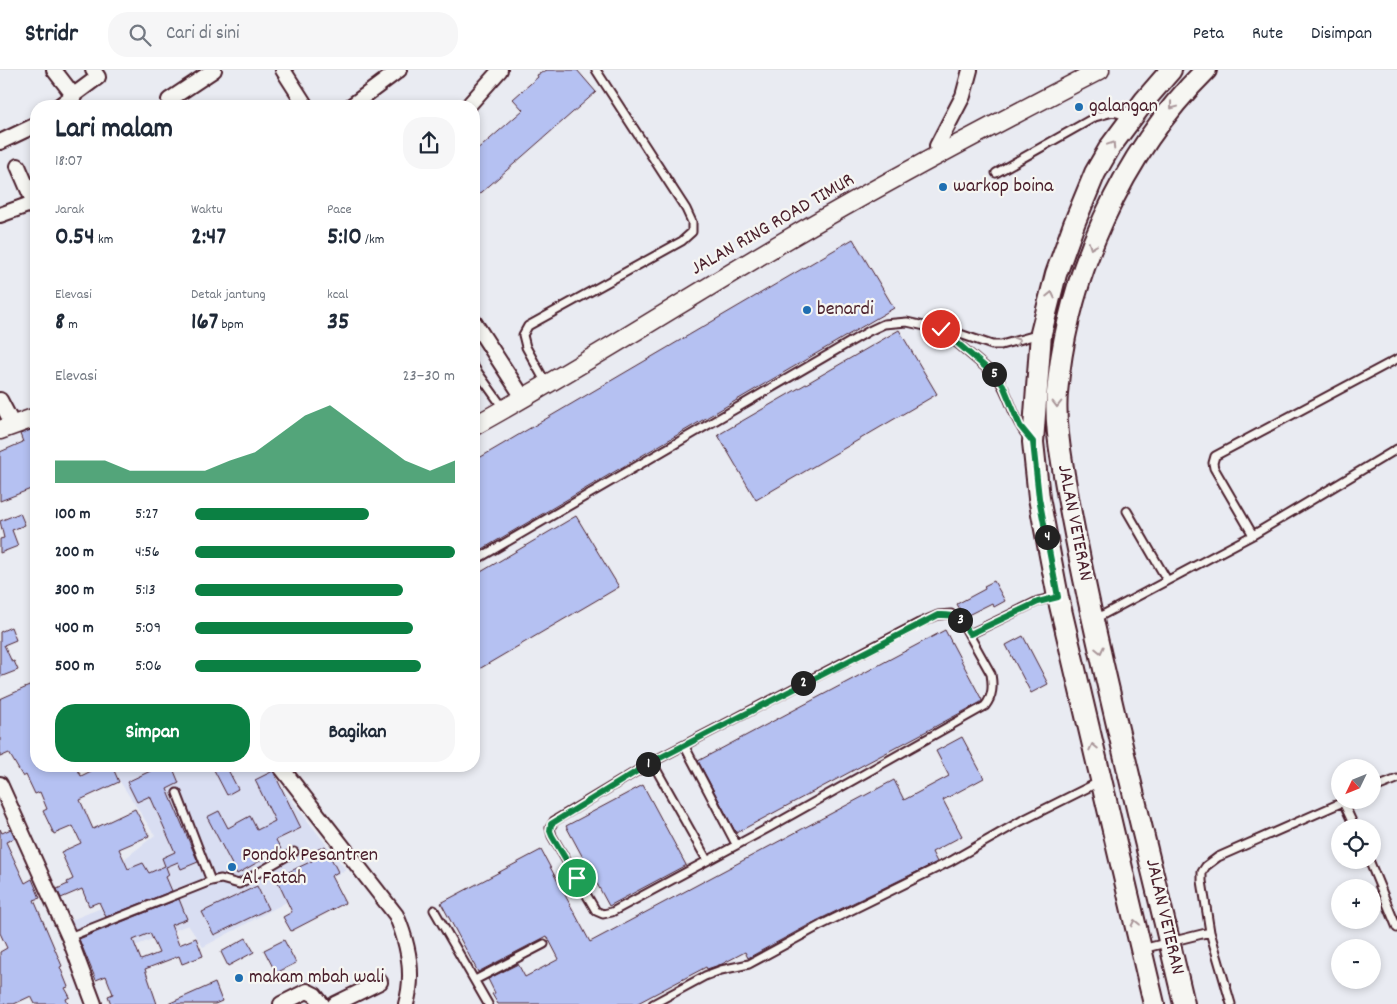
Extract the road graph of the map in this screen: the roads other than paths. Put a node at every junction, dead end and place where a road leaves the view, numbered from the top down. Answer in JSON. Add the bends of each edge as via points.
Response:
{"nodes":[{"id":1,"x":54,"y":70,"type":"edge"},
{"id":2,"x":214,"y":70,"type":"edge"},
{"id":3,"x":283,"y":70,"type":"edge"},
{"id":4,"x":399,"y":70,"type":"edge"},
{"id":5,"x":500,"y":70,"type":"edge"},
{"id":6,"x":596,"y":70,"type":"edge"},
{"id":7,"x":970,"y":70,"type":"edge"},
{"id":8,"x":1100,"y":70,"type":"edge"},
{"id":9,"x":1172,"y":70,"type":"edge"},
{"id":10,"x":1206,"y":70,"type":"edge"},
{"id":11,"x":99,"y":72,"type":"edge"},
{"id":12,"x":74,"y":96,"type":"junction"},
{"id":13,"x":68,"y":100,"type":"edge"},
{"id":14,"x":169,"y":100,"type":"dead end"},
{"id":15,"x":302,"y":100,"type":"edge"},
{"id":16,"x":359,"y":100,"type":"edge"},
{"id":17,"x":473,"y":100,"type":"edge"},
{"id":18,"x":1132,"y":117,"type":"junction"},
{"id":19,"x":30,"y":128,"type":"edge"},
{"id":20,"x":0,"y":142,"type":"edge"},
{"id":21,"x":939,"y":153,"type":"junction"},
{"id":22,"x":18,"y":166,"type":"dead end"},
{"id":23,"x":996,"y":174,"type":"dead end"},
{"id":24,"x":30,"y":191,"type":"edge"},
{"id":25,"x":30,"y":204,"type":"edge"},
{"id":26,"x":0,"y":214,"type":"edge"},
{"id":27,"x":941,"y":329,"type":"junction"},
{"id":28,"x":480,"y":331,"type":"edge"},
{"id":29,"x":1042,"y":333,"type":"junction"},
{"id":30,"x":1397,"y":359,"type":"edge"},
{"id":31,"x":480,"y":376,"type":"edge"},
{"id":32,"x":548,"y":385,"type":"junction"},
{"id":33,"x":524,"y":399,"type":"junction"},
{"id":34,"x":0,"y":400,"type":"edge"},
{"id":35,"x":504,"y":410,"type":"junction"},
{"id":36,"x":30,"y":419,"type":"edge"},
{"id":37,"x":480,"y":423,"type":"edge"},
{"id":38,"x":6,"y":428,"type":"edge"},
{"id":39,"x":1033,"y":442,"type":"junction"},
{"id":40,"x":1397,"y":449,"type":"edge"},
{"id":41,"x":1127,"y":512,"type":"dead end"},
{"id":42,"x":1253,"y":535,"type":"junction"},
{"id":43,"x":480,"y":558,"type":"edge"},
{"id":44,"x":1167,"y":580,"type":"junction"},
{"id":45,"x":1049,"y":599,"type":"junction"},
{"id":46,"x":1093,"y":620,"type":"junction"},
{"id":47,"x":970,"y":634,"type":"junction"},
{"id":48,"x":684,"y":745,"type":"junction"},
{"id":49,"x":652,"y":762,"type":"junction"},
{"id":50,"x":285,"y":772,"type":"edge"},
{"id":51,"x":1397,"y":779,"type":"edge"},
{"id":52,"x":1098,"y":782,"type":"junction"},
{"id":53,"x":0,"y":784,"type":"edge"},
{"id":54,"x":1381,"y":785,"type":"edge"},
{"id":55,"x":177,"y":793,"type":"dead end"},
{"id":56,"x":1331,"y":808,"type":"edge"},
{"id":57,"x":736,"y":844,"type":"junction"},
{"id":58,"x":294,"y":852,"type":"dead end"},
{"id":59,"x":706,"y":860,"type":"junction"},
{"id":60,"x":1373,"y":869,"type":"edge"},
{"id":61,"x":211,"y":881,"type":"junction"},
{"id":62,"x":434,"y":910,"type":"dead end"},
{"id":63,"x":1397,"y":928,"type":"edge"},
{"id":64,"x":1210,"y":932,"type":"junction"},
{"id":65,"x":69,"y":937,"type":"junction"},
{"id":66,"x":1170,"y":942,"type":"junction"},
{"id":67,"x":544,"y":944,"type":"dead end"},
{"id":68,"x":1141,"y":950,"type":"junction"},
{"id":69,"x":475,"y":980,"type":"junction"},
{"id":70,"x":380,"y":982,"type":"dead end"},
{"id":71,"x":94,"y":1004,"type":"edge"},
{"id":72,"x":281,"y":1004,"type":"edge"},
{"id":73,"x":322,"y":1004,"type":"edge"},
{"id":74,"x":335,"y":1004,"type":"edge"},
{"id":75,"x":406,"y":1004,"type":"edge"},
{"id":76,"x":488,"y":1004,"type":"edge"},
{"id":77,"x":653,"y":1004,"type":"edge"},
{"id":78,"x":1154,"y":1004,"type":"edge"},
{"id":79,"x":1184,"y":1004,"type":"edge"},
{"id":80,"x":1231,"y":1004,"type":"edge"}],
"edges":[{"from":1,"to":12,"type":"street"},
{"from":2,"to":14,"type":"street"},
{"from":3,"to":15,"type":"street"},
{"from":4,"to":16,"type":"street"},
{"from":5,"to":17,"type":"street"},
{"from":6,"to":32,"type":"lane","via":[[686,209],[692,222],[692,232],[682,241],[528,326],[523,335],[526,347]]},
{"from":7,"to":21,"type":"street","via":[[963,96],[937,146]]},
{"from":8,"to":21,"type":"street","name":"JALAN RING ROAD TIMUR"},
{"from":9,"to":18,"type":"main road","name":"JALAN VETERAN"},
{"from":10,"to":46,"type":"main road","name":"JALAN VETERAN","one_way":true,"via":[[1180,97],[1127,172],[1101,223],[1076,289],[1059,378],[1056,426]]},
{"from":11,"to":12,"type":"street"},
{"from":12,"to":13,"type":"street"},
{"from":18,"to":23,"type":"lane","via":[[1113,112],[1095,117]]},
{"from":29,"to":18,"type":"main road","name":"JALAN VETERAN","one_way":true,"via":[[1056,274],[1084,196],[1110,147]]},
{"from":19,"to":20,"type":"street"},
{"from":21,"to":32,"type":"street","name":"JALAN RING ROAD TIMUR","via":[[788,239]]},
{"from":22,"to":24,"type":"street"},
{"from":25,"to":26,"type":"street"},
{"from":27,"to":29,"type":"lane","one_way":true,"via":[[992,345],[1009,344]]},
{"from":27,"to":39,"type":"lane","via":[[1003,385],[1020,426]]},
{"from":27,"to":43,"type":"lane","via":[[896,322],[869,331]]},
{"from":28,"to":33,"type":"street"},
{"from":29,"to":39,"type":"main road","name":"JALAN VETERAN"},
{"from":30,"to":42,"type":"lane","via":[[1216,456],[1214,468]]},
{"from":31,"to":35,"type":"lane"},
{"from":32,"to":33,"type":"street","name":"JALAN RING ROAD TIMUR"},
{"from":33,"to":35,"type":"street","name":"JALAN RING ROAD TIMUR"},
{"from":34,"to":38,"type":"street"},
{"from":35,"to":37,"type":"street","name":"JALAN RING ROAD TIMUR"},
{"from":36,"to":38,"type":"street"},
{"from":39,"to":45,"type":"main road","name":"JALAN VETERAN"},
{"from":40,"to":42,"type":"lane"},
{"from":41,"to":44,"type":"lane"},
{"from":42,"to":44,"type":"lane"},
{"from":44,"to":46,"type":"lane"},
{"from":45,"to":47,"type":"lane"},
{"from":52,"to":45,"type":"main road","name":"JALAN VETERAN","one_way":true},
{"from":46,"to":66,"type":"main road","name":"JALAN VETERAN","one_way":true},
{"from":47,"to":48,"type":"lane","via":[[956,616],[938,615]]},
{"from":47,"to":57,"type":"lane","via":[[992,683],[985,706]]},
{"from":48,"to":49,"type":"lane"},
{"from":48,"to":57,"type":"lane"},
{"from":49,"to":59,"type":"lane"},
{"from":49,"to":59,"type":"lane","via":[[558,818],[551,824],[552,836],[596,911],[603,914]]},
{"from":50,"to":75,"type":"street","via":[[396,914],[405,935],[410,968]]},
{"from":51,"to":54,"type":"lane"},
{"from":68,"to":52,"type":"main road","name":"JALAN VETERAN","one_way":true},
{"from":52,"to":77,"type":"lane","via":[[748,964],[705,976]]},
{"from":53,"to":65,"type":"street"},
{"from":55,"to":61,"type":"lane"},
{"from":56,"to":64,"type":"lane","via":[[1212,860],[1202,872]]},
{"from":57,"to":59,"type":"lane"},
{"from":58,"to":61,"type":"lane","via":[[239,884],[221,879]]},
{"from":60,"to":63,"type":"lane"},
{"from":61,"to":65,"type":"lane"},
{"from":62,"to":69,"type":"lane"},
{"from":64,"to":66,"type":"lane"},
{"from":64,"to":80,"type":"lane"},
{"from":65,"to":71,"type":"street"},
{"from":66,"to":68,"type":"lane"},
{"from":66,"to":79,"type":"main road","name":"JALAN VETERAN"},
{"from":67,"to":69,"type":"lane"},
{"from":68,"to":78,"type":"main road","name":"JALAN VETERAN"},
{"from":69,"to":76,"type":"lane"},
{"from":70,"to":74,"type":"street"},
{"from":72,"to":73,"type":"street","via":[[307,991]]}]}
